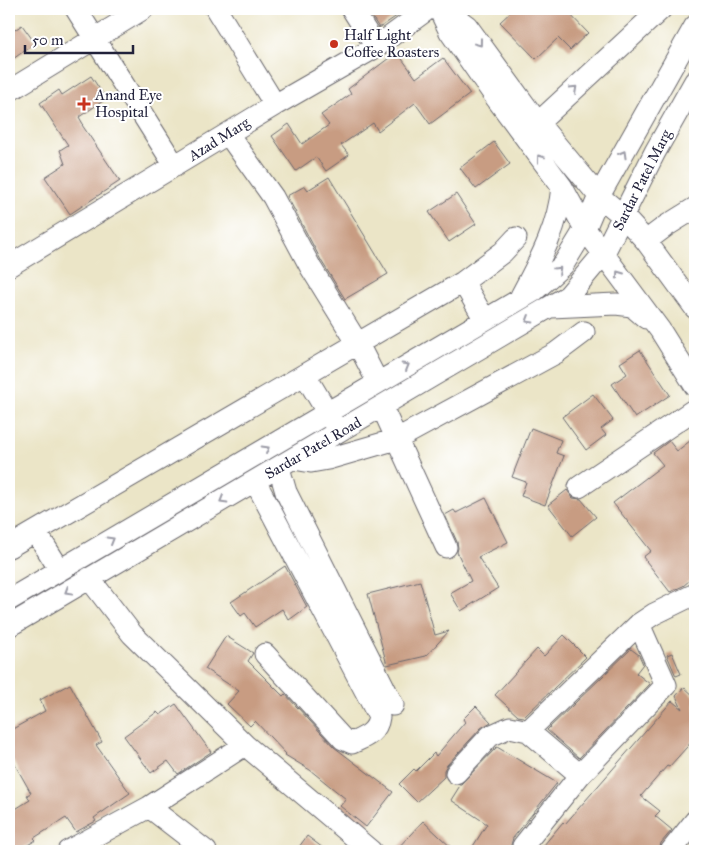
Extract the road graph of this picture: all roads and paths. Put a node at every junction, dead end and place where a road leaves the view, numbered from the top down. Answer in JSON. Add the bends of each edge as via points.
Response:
{"nodes":[{"id":1,"x":76,"y":9,"type":"edge"},
{"id":2,"x":143,"y":9,"type":"edge"},
{"id":3,"x":216,"y":9,"type":"edge"},
{"id":4,"x":352,"y":9,"type":"edge"},
{"id":5,"x":428,"y":9,"type":"edge"},
{"id":6,"x":440,"y":9,"type":"edge"},
{"id":7,"x":444,"y":9,"type":"edge"},
{"id":8,"x":661,"y":9,"type":"edge"},
{"id":9,"x":695,"y":26,"type":"edge"},
{"id":10,"x":94,"y":39,"type":"junction"},
{"id":11,"x":376,"y":47,"type":"junction"},
{"id":12,"x":695,"y":81,"type":"edge"},
{"id":13,"x":9,"y":91,"type":"edge"},
{"id":14,"x":275,"y":104,"type":"junction"},
{"id":15,"x":538,"y":122,"type":"junction"},
{"id":16,"x":228,"y":134,"type":"junction"},
{"id":17,"x":175,"y":166,"type":"junction"},
{"id":18,"x":562,"y":187,"type":"junction"},
{"id":19,"x":599,"y":196,"type":"junction"},
{"id":20,"x":695,"y":208,"type":"edge"},
{"id":21,"x":623,"y":216,"type":"junction"},
{"id":22,"x":585,"y":229,"type":"junction"},
{"id":23,"x":516,"y":238,"type":"dead end"},
{"id":24,"x":646,"y":241,"type":"junction"},
{"id":25,"x":604,"y":253,"type":"junction"},
{"id":26,"x":9,"y":266,"type":"edge"},
{"id":27,"x":463,"y":282,"type":"junction"},
{"id":28,"x":518,"y":300,"type":"junction"},
{"id":29,"x":550,"y":307,"type":"junction"},
{"id":30,"x":695,"y":308,"type":"edge"},
{"id":31,"x":485,"y":320,"type":"junction"},
{"id":32,"x":660,"y":330,"type":"junction"},
{"id":33,"x":584,"y":332,"type":"dead end"},
{"id":34,"x":358,"y":344,"type":"junction"},
{"id":35,"x":305,"y":375,"type":"junction"},
{"id":36,"x":378,"y":383,"type":"junction"},
{"id":37,"x":695,"y":386,"type":"edge"},
{"id":38,"x":382,"y":407,"type":"junction"},
{"id":39,"x":695,"y":409,"type":"edge"},
{"id":40,"x":328,"y":412,"type":"junction"},
{"id":41,"x":296,"y":431,"type":"junction"},
{"id":42,"x":339,"y":432,"type":"junction"},
{"id":43,"x":397,"y":439,"type":"junction"},
{"id":44,"x":294,"y":459,"type":"junction"},
{"id":45,"x":255,"y":481,"type":"junction"},
{"id":46,"x":579,"y":487,"type":"dead end"},
{"id":47,"x":36,"y":532,"type":"junction"},
{"id":48,"x":9,"y":547,"type":"edge"},
{"id":49,"x":446,"y":547,"type":"dead end"},
{"id":50,"x":60,"y":570,"type":"junction"},
{"id":51,"x":89,"y":578,"type":"junction"},
{"id":52,"x":695,"y":594,"type":"edge"},
{"id":53,"x":9,"y":600,"type":"edge"},
{"id":54,"x":639,"y":624,"type":"junction"},
{"id":55,"x":9,"y":626,"type":"edge"},
{"id":56,"x":265,"y":654,"type":"dead end"},
{"id":57,"x":393,"y":705,"type":"dead end"},
{"id":58,"x":528,"y":731,"type":"junction"},
{"id":59,"x":245,"y":745,"type":"junction"},
{"id":60,"x":456,"y":773,"type":"dead end"},
{"id":61,"x":580,"y":775,"type":"junction"},
{"id":62,"x":149,"y":807,"type":"junction"},
{"id":63,"x":695,"y":821,"type":"edge"},
{"id":64,"x":523,"y":846,"type":"dead end"},
{"id":65,"x":68,"y":851,"type":"edge"},
{"id":66,"x":206,"y":851,"type":"edge"},
{"id":67,"x":371,"y":851,"type":"edge"},
{"id":68,"x":670,"y":851,"type":"edge"}],
"edges":[{"from":1,"to":10,"type":"street"},
{"from":2,"to":10,"type":"street"},
{"from":3,"to":14,"type":"street"},
{"from":4,"to":11,"type":"street"},
{"from":5,"to":11,"type":"street","name":"Azad Marg"},
{"from":18,"to":6,"type":"street","one_way":true,"via":[[450,32]]},
{"from":7,"to":15,"type":"street","one_way":true,"via":[[466,26]]},
{"from":15,"to":8,"type":"street","one_way":true},
{"from":19,"to":9,"type":"street","name":"Sardar Patel Road","one_way":true},
{"from":10,"to":13,"type":"street"},
{"from":10,"to":17,"type":"street"},
{"from":11,"to":14,"type":"street","name":"Azad Marg"},
{"from":12,"to":21,"type":"street","name":"Sardar Patel Marg"},
{"from":14,"to":16,"type":"street","name":"Azad Marg"},
{"from":15,"to":19,"type":"street"},
{"from":16,"to":17,"type":"street","name":"Azad Marg"},
{"from":16,"to":34,"type":"street","via":[[273,197],[311,268]]},
{"from":17,"to":26,"type":"street","name":"Azad Marg"},
{"from":18,"to":22,"type":"street"},
{"from":18,"to":28,"type":"street","via":[[559,209],[543,256]]},
{"from":19,"to":21,"type":"street"},
{"from":19,"to":22,"type":"street","name":"Sardar Patel Road"},
{"from":20,"to":24,"type":"street"},
{"from":21,"to":24,"type":"street"},
{"from":21,"to":25,"type":"street","name":"Sardar Patel Marg"},
{"from":22,"to":25,"type":"street"},
{"from":28,"to":22,"type":"street","name":"Sardar Patel Road","one_way":true,"via":[[534,291],[563,265]]},
{"from":23,"to":27,"type":"street"},
{"from":24,"to":30,"type":"street"},
{"from":25,"to":29,"type":"street","name":"Sardar Patel Road","via":[[568,296]]},
{"from":32,"to":25,"type":"street","one_way":true},
{"from":27,"to":31,"type":"street"},
{"from":27,"to":34,"type":"street"},
{"from":28,"to":31,"type":"street","name":"Sardar Patel Road"},
{"from":29,"to":32,"type":"street","via":[[632,306]]},
{"from":29,"to":38,"type":"street","name":"Sardar Patel Road","one_way":true},
{"from":36,"to":31,"type":"street","name":"Sardar Patel Road","one_way":true},
{"from":32,"to":37,"type":"street"},
{"from":33,"to":43,"type":"street","via":[[556,353]]},
{"from":34,"to":35,"type":"street"},
{"from":34,"to":36,"type":"street"},
{"from":35,"to":40,"type":"street"},
{"from":35,"to":47,"type":"street"},
{"from":36,"to":40,"type":"street","name":"Sardar Patel Road"},
{"from":38,"to":42,"type":"street","name":"Sardar Patel Road"},
{"from":38,"to":43,"type":"street"},
{"from":39,"to":46,"type":"street"},
{"from":40,"to":41,"type":"street","name":"Sardar Patel Road"},
{"from":40,"to":42,"type":"street"},
{"from":41,"to":44,"type":"street"},
{"from":50,"to":41,"type":"street","name":"Sardar Patel Road","one_way":true},
{"from":42,"to":44,"type":"street","name":"Sardar Patel Road"},
{"from":43,"to":44,"type":"street","via":[[328,459],[311,462]]},
{"from":43,"to":49,"type":"street"},
{"from":44,"to":45,"type":"street","name":"Sardar Patel Road"},
{"from":44,"to":57,"type":"street","via":[[286,492]]},
{"from":45,"to":51,"type":"street","name":"Sardar Patel Road","one_way":true},
{"from":45,"to":56,"type":"street","via":[[379,717],[372,734],[352,743],[343,739]]},
{"from":47,"to":48,"type":"street"},
{"from":47,"to":50,"type":"street"},
{"from":50,"to":53,"type":"street","name":"Sardar Patel Road"},
{"from":51,"to":55,"type":"street","name":"Sardar Patel Road","one_way":true},
{"from":51,"to":59,"type":"street","via":[[132,634]]},
{"from":52,"to":54,"type":"street"},
{"from":54,"to":58,"type":"street"},
{"from":54,"to":61,"type":"street","via":[[666,686]]},
{"from":58,"to":60,"type":"street","via":[[510,727],[490,736]]},
{"from":58,"to":61,"type":"street"},
{"from":59,"to":62,"type":"street"},
{"from":59,"to":67,"type":"street"},
{"from":61,"to":64,"type":"street"},
{"from":62,"to":65,"type":"street"},
{"from":62,"to":66,"type":"street"},
{"from":63,"to":68,"type":"street"}]}
